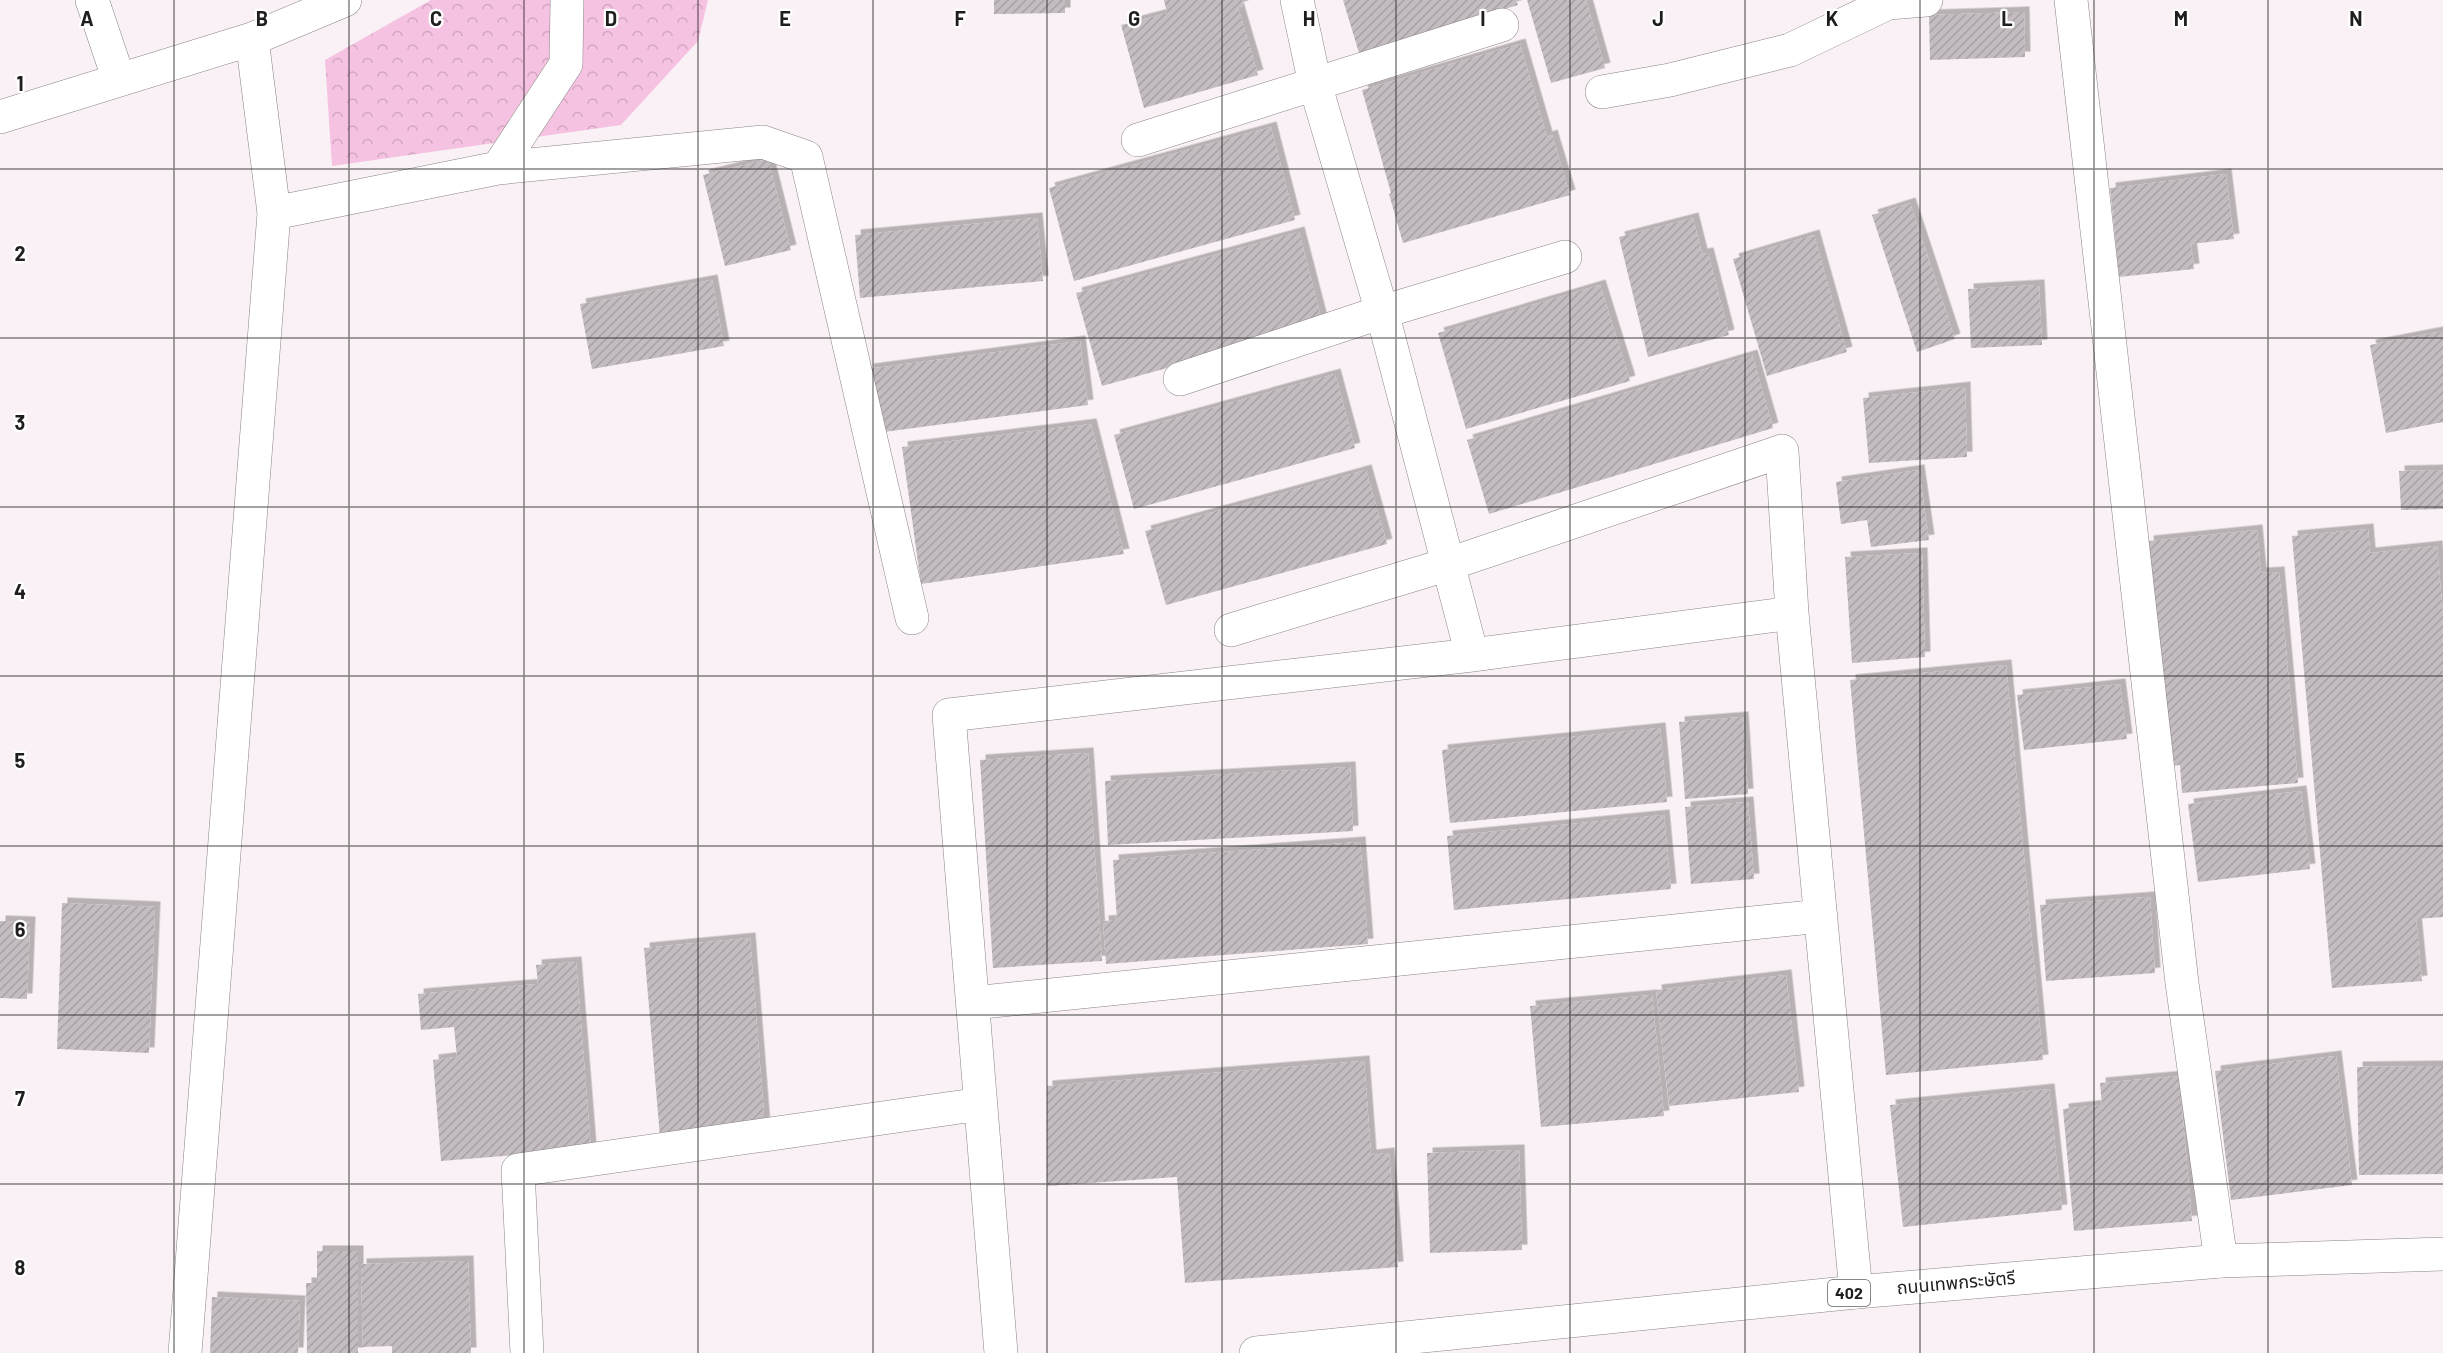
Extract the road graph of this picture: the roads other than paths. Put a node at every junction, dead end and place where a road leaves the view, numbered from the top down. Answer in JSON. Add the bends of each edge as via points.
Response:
{"nodes":[{"id":1,"x":92,"y":0,"type":"edge"},
{"id":2,"x":345,"y":0,"type":"edge"},
{"id":3,"x":567,"y":0,"type":"edge"},
{"id":4,"x":1297,"y":0,"type":"edge"},
{"id":5,"x":1926,"y":0,"type":"edge"},
{"id":6,"x":2071,"y":0,"type":"edge"},
{"id":7,"x":1502,"y":25,"type":"dead end"},
{"id":8,"x":252,"y":39,"type":"junction"},
{"id":9,"x":119,"y":80,"type":"junction"},
{"id":10,"x":1315,"y":84,"type":"junction"},
{"id":11,"x":1602,"y":92,"type":"dead end"},
{"id":12,"x":0,"y":117,"type":"edge"},
{"id":13,"x":1138,"y":140,"type":"dead end"},
{"id":14,"x":498,"y":168,"type":"junction"},
{"id":15,"x":274,"y":213,"type":"junction"},
{"id":16,"x":1565,"y":257,"type":"dead end"},
{"id":17,"x":1382,"y":312,"type":"junction"},
{"id":18,"x":1180,"y":379,"type":"dead end"},
{"id":19,"x":1449,"y":564,"type":"junction"},
{"id":20,"x":1792,"y":613,"type":"junction"},
{"id":21,"x":912,"y":618,"type":"dead end"},
{"id":22,"x":1231,"y":630,"type":"dead end"},
{"id":23,"x":1472,"y":655,"type":"junction"},
{"id":24,"x":1821,"y":916,"type":"junction"},
{"id":25,"x":973,"y":1004,"type":"junction"},
{"id":26,"x":981,"y":1104,"type":"junction"},
{"id":27,"x":2443,"y":1254,"type":"edge"},
{"id":28,"x":2221,"y":1261,"type":"junction"},
{"id":29,"x":1856,"y":1292,"type":"junction"},
{"id":30,"x":185,"y":1353,"type":"edge"},
{"id":31,"x":527,"y":1353,"type":"edge"},
{"id":32,"x":1001,"y":1353,"type":"edge"},
{"id":33,"x":1256,"y":1353,"type":"edge"}],
"edges":[{"from":1,"to":9,"type":"street"},
{"from":2,"to":8,"type":"street"},
{"from":3,"to":14,"type":"street","via":[[566,64]]},
{"from":4,"to":10,"type":"street"},
{"from":5,"to":11,"type":"street","via":[[1888,3],[1790,50],[1670,81]]},
{"from":6,"to":28,"type":"street","via":[[2182,983]]},
{"from":7,"to":10,"type":"street"},
{"from":8,"to":9,"type":"street"},
{"from":8,"to":15,"type":"street"},
{"from":9,"to":12,"type":"street"},
{"from":10,"to":13,"type":"street"},
{"from":10,"to":17,"type":"street"},
{"from":14,"to":15,"type":"street"},
{"from":14,"to":21,"type":"street","via":[[763,142],[806,157]]},
{"from":15,"to":30,"type":"street"},
{"from":16,"to":17,"type":"street"},
{"from":17,"to":18,"type":"street"},
{"from":17,"to":19,"type":"street"},
{"from":19,"to":20,"type":"street","via":[[1782,451]]},
{"from":19,"to":22,"type":"street"},
{"from":19,"to":23,"type":"street"},
{"from":20,"to":23,"type":"street"},
{"from":20,"to":24,"type":"street"},
{"from":23,"to":25,"type":"street","via":[[949,716]]},
{"from":24,"to":25,"type":"street"},
{"from":24,"to":29,"type":"street"},
{"from":25,"to":26,"type":"street"},
{"from":26,"to":31,"type":"street","via":[[518,1170]]},
{"from":26,"to":32,"type":"street"},
{"from":27,"to":28,"type":"street","name":"ถนนเทพกระษัตรี","number":"402"},
{"from":28,"to":29,"type":"street","name":"ถนนเทพกระษัตรี","number":"402"},
{"from":29,"to":33,"type":"street","name":"ถนนเทพกระษัตรี","number":"402"}]}
